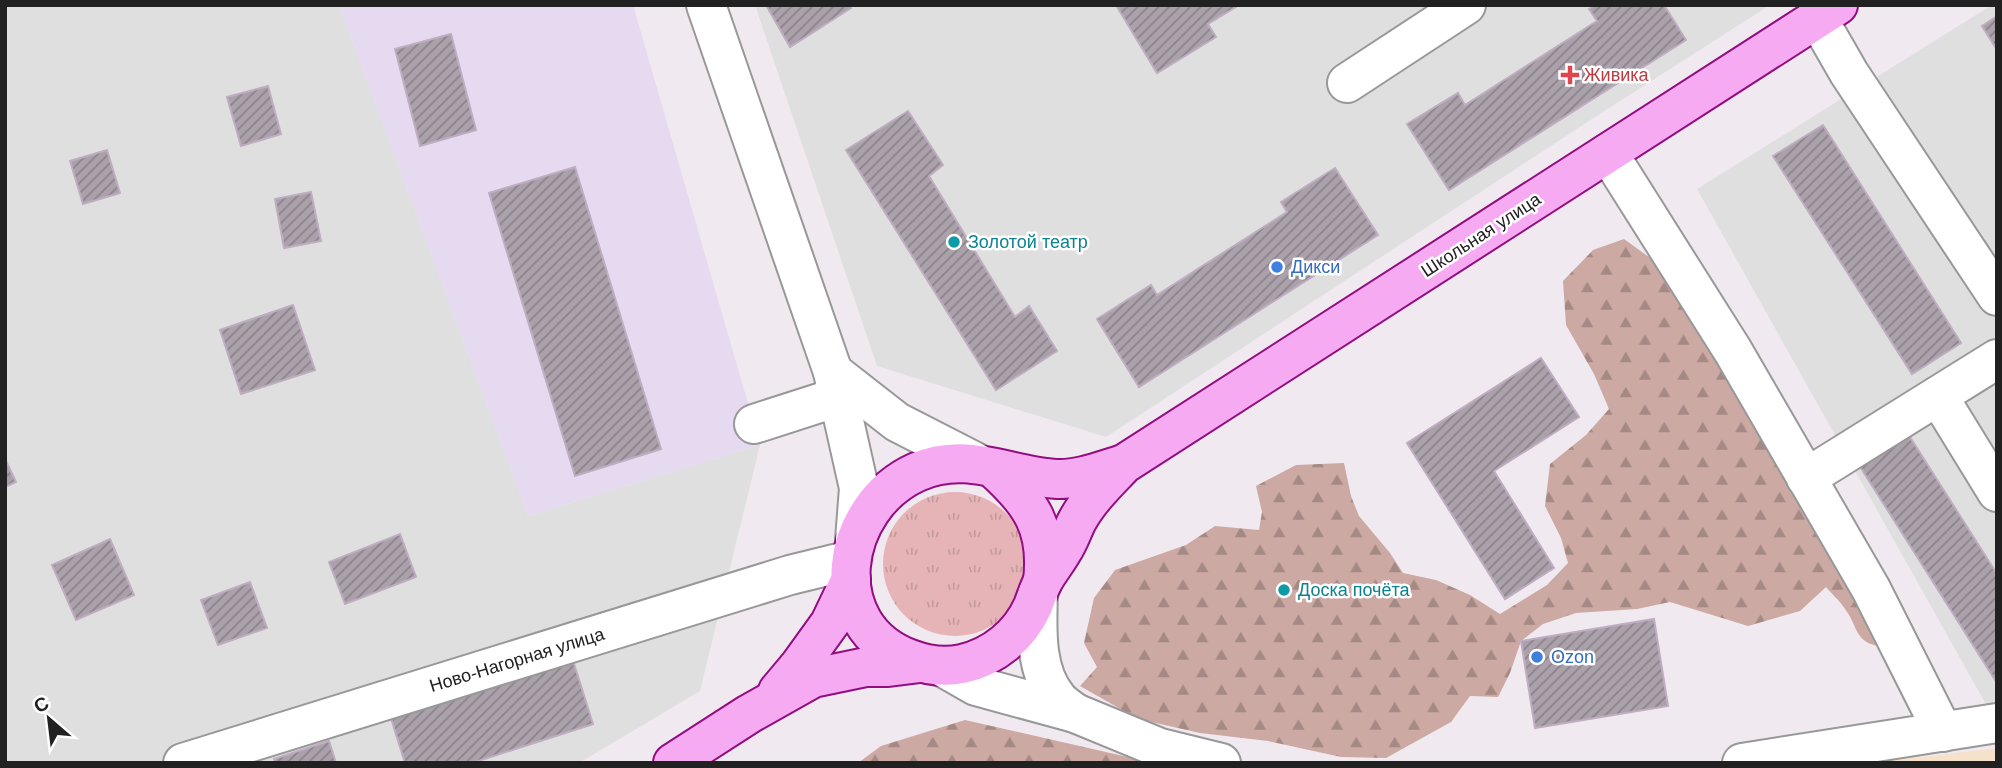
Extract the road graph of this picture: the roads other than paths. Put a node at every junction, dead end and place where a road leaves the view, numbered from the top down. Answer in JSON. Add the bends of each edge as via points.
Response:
{"nodes":[{"id":1,"x":706,"y":5,"type":"edge"},
{"id":2,"x":1466,"y":5,"type":"edge"},
{"id":3,"x":1828,"y":12,"type":"edge"},
{"id":4,"x":1348,"y":83,"type":"dead end"},
{"id":5,"x":1608,"y":153,"type":"junction"},
{"id":6,"x":1997,"y":296,"type":"edge"},
{"id":7,"x":1997,"y":359,"type":"edge"},
{"id":8,"x":835,"y":385,"type":"junction"},
{"id":9,"x":1938,"y":396,"type":"junction"},
{"id":10,"x":754,"y":424,"type":"dead end"},
{"id":11,"x":1124,"y":464,"type":"junction"},
{"id":12,"x":985,"y":466,"type":"junction"},
{"id":13,"x":1807,"y":478,"type":"junction"},
{"id":14,"x":1997,"y":492,"type":"edge"},
{"id":15,"x":852,"y":560,"type":"junction"},
{"id":16,"x":1040,"y":587,"type":"junction"},
{"id":17,"x":931,"y":664,"type":"junction"},
{"id":18,"x":1075,"y":713,"type":"junction"},
{"id":19,"x":749,"y":714,"type":"junction"},
{"id":20,"x":1997,"y":723,"type":"edge"},
{"id":21,"x":1943,"y":732,"type":"junction"},
{"id":22,"x":183,"y":763,"type":"edge"},
{"id":23,"x":673,"y":763,"type":"edge"},
{"id":24,"x":1221,"y":763,"type":"edge"},
{"id":25,"x":1742,"y":763,"type":"edge"}],
"edges":[{"from":1,"to":8,"type":"street"},
{"from":2,"to":4,"type":"street"},
{"from":3,"to":5,"type":"main road","name":"Школьная улица"},
{"from":3,"to":6,"type":"street","via":[[1849,73]]},
{"from":5,"to":11,"type":"main road","name":"Школьная улица"},
{"from":5,"to":13,"type":"street"},
{"from":7,"to":9,"type":"street"},
{"from":8,"to":10,"type":"street"},
{"from":8,"to":12,"type":"street"},
{"from":8,"to":15,"type":"street","via":[[859,488]]},
{"from":9,"to":13,"type":"street"},
{"from":9,"to":14,"type":"street"},
{"from":11,"to":12,"type":"main road","via":[[1058,479]]},
{"from":11,"to":16,"type":"main road","via":[[1077,521]]},
{"from":12,"to":15,"type":"main road","via":[[937,465],[895,485],[863,521]]},
{"from":12,"to":16,"type":"main road","via":[[1014,487],[1040,526],[1045,561]]},
{"from":13,"to":21,"type":"street","via":[[1871,589]]},
{"from":15,"to":17,"type":"main road","via":[[854,598],[869,629],[902,656]]},
{"from":15,"to":19,"type":"main road","via":[[830,623],[775,694]]},
{"from":15,"to":22,"type":"street","name":"Ново-Нагорная улица","via":[[790,575]]},
{"from":16,"to":17,"type":"main road","via":[[1022,625],[996,650],[959,665]]},
{"from":16,"to":18,"type":"street","via":[[1037,635],[1042,667],[1058,699]]},
{"from":17,"to":18,"type":"street","via":[[976,685]]},
{"from":17,"to":19,"type":"main road","via":[[866,667],[813,678]]},
{"from":18,"to":24,"type":"street","via":[[1160,748]]},
{"from":19,"to":23,"type":"main road"},
{"from":20,"to":21,"type":"street"},
{"from":21,"to":25,"type":"street"}]}
